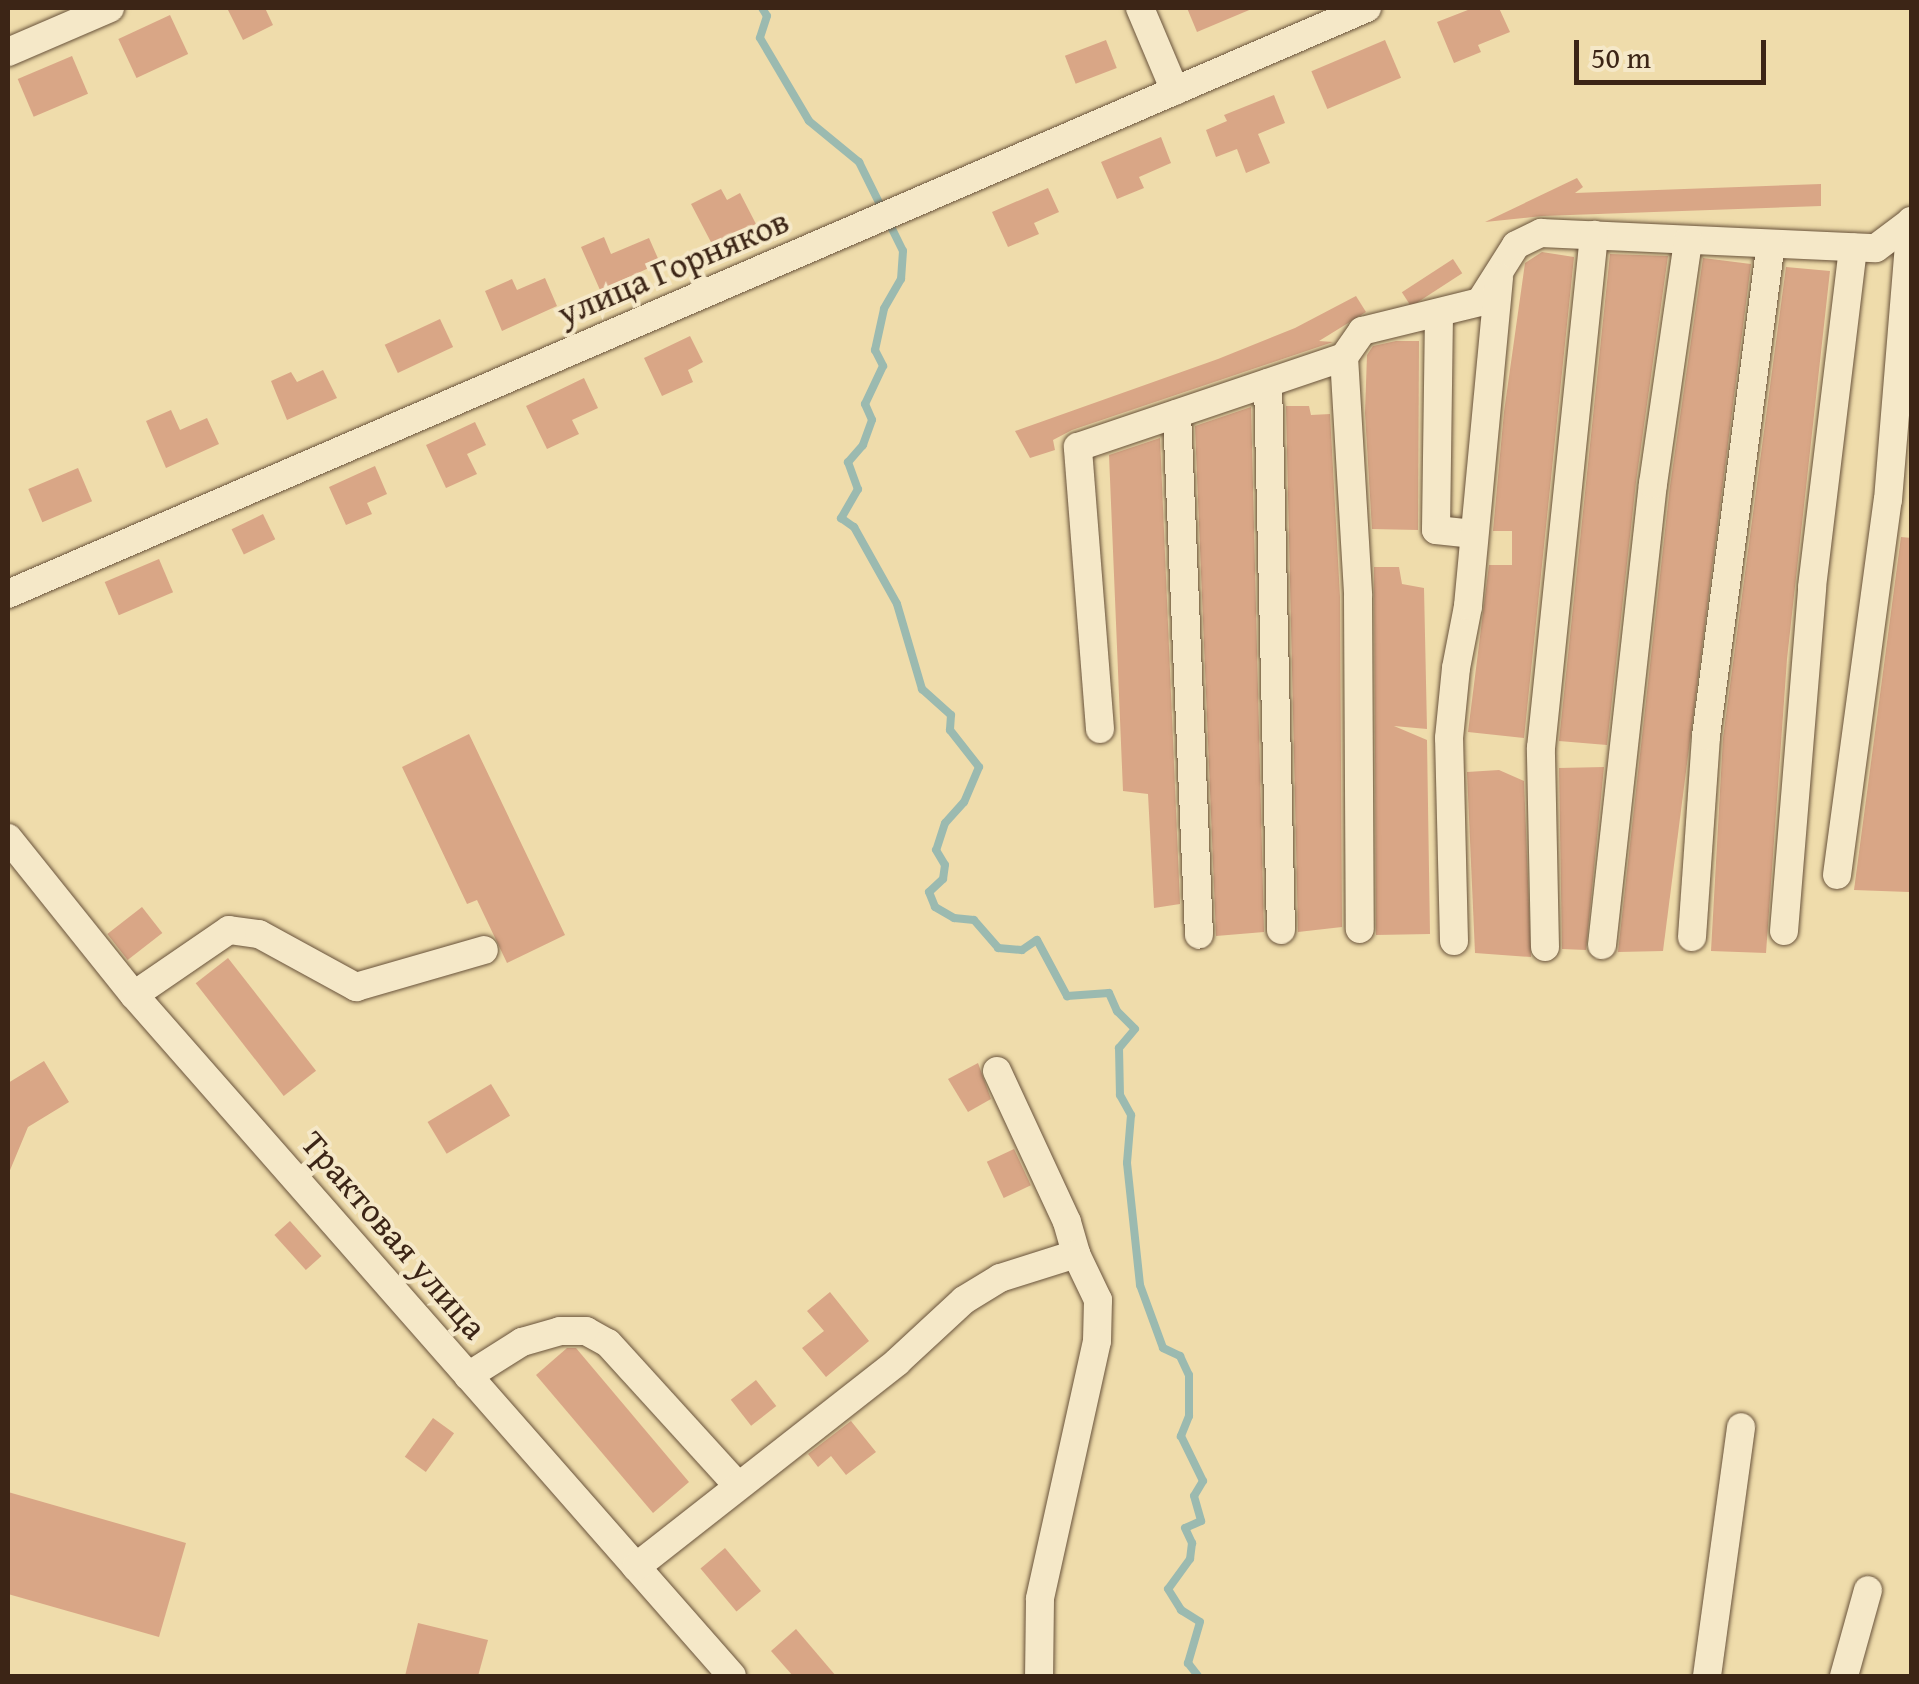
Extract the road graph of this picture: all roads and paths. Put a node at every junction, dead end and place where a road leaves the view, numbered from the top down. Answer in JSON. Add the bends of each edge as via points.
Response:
{"nodes":[{"id":1,"x":110,"y":8,"type":"edge"},
{"id":2,"x":1140,"y":8,"type":"edge"},
{"id":3,"x":1367,"y":8,"type":"edge"},
{"id":4,"x":8,"y":52,"type":"edge"},
{"id":5,"x":1174,"y":91,"type":"junction"},
{"id":6,"x":1594,"y":236,"type":"junction"},
{"id":7,"x":1688,"y":240,"type":"junction"},
{"id":8,"x":1771,"y":244,"type":"junction"},
{"id":9,"x":1853,"y":248,"type":"junction"},
{"id":10,"x":1500,"y":270,"type":"junction"},
{"id":11,"x":1439,"y":314,"type":"junction"},
{"id":12,"x":1344,"y":357,"type":"junction"},
{"id":13,"x":1268,"y":382,"type":"junction"},
{"id":14,"x":1177,"y":414,"type":"junction"},
{"id":15,"x":1474,"y":534,"type":"junction"},
{"id":16,"x":8,"y":594,"type":"edge"},
{"id":17,"x":1100,"y":729,"type":"dead end"},
{"id":18,"x":8,"y":838,"type":"edge"},
{"id":19,"x":1837,"y":875,"type":"dead end"},
{"id":20,"x":1360,"y":929,"type":"dead end"},
{"id":21,"x":1281,"y":930,"type":"dead end"},
{"id":22,"x":1784,"y":931,"type":"dead end"},
{"id":23,"x":1200,"y":934,"type":"dead end"},
{"id":24,"x":1692,"y":937,"type":"dead end"},
{"id":25,"x":1454,"y":941,"type":"dead end"},
{"id":26,"x":1602,"y":945,"type":"dead end"},
{"id":27,"x":1545,"y":947,"type":"dead end"},
{"id":28,"x":484,"y":950,"type":"dead end"},
{"id":29,"x":134,"y":995,"type":"junction"},
{"id":30,"x":996,"y":1071,"type":"dead end"},
{"id":31,"x":1076,"y":1254,"type":"junction"},
{"id":32,"x":468,"y":1376,"type":"junction"},
{"id":33,"x":1742,"y":1427,"type":"dead end"},
{"id":34,"x":737,"y":1485,"type":"junction"},
{"id":35,"x":636,"y":1567,"type":"junction"},
{"id":36,"x":1868,"y":1590,"type":"dead end"},
{"id":37,"x":732,"y":1676,"type":"edge"},
{"id":38,"x":1039,"y":1676,"type":"edge"},
{"id":39,"x":1707,"y":1676,"type":"edge"},
{"id":40,"x":1844,"y":1676,"type":"edge"}],
"edges":[{"from":1,"to":4,"type":"street"},
{"from":2,"to":5,"type":"street"},
{"from":3,"to":5,"type":"street","name":"улица Горняков"},
{"from":5,"to":16,"type":"street","name":"улица Горняков"},
{"from":6,"to":7,"type":"street"},
{"from":6,"to":10,"type":"street","via":[[1540,233],[1516,245]]},
{"from":6,"to":27,"type":"street","via":[[1541,748]]},
{"from":7,"to":8,"type":"street"},
{"from":7,"to":26,"type":"street","via":[[1653,484]]},
{"from":8,"to":9,"type":"street"},
{"from":8,"to":24,"type":"street","via":[[1706,736]]},
{"from":9,"to":19,"type":"street","via":[[1876,248],[1912,221],[1888,500]]},
{"from":9,"to":22,"type":"street","via":[[1812,587]]},
{"from":10,"to":11,"type":"street","via":[[1480,302]]},
{"from":10,"to":15,"type":"street"},
{"from":11,"to":12,"type":"street","via":[[1362,330]]},
{"from":11,"to":15,"type":"street","via":[[1436,530]]},
{"from":12,"to":13,"type":"street"},
{"from":12,"to":20,"type":"street","via":[[1358,596]]},
{"from":13,"to":14,"type":"street"},
{"from":13,"to":21,"type":"street"},
{"from":14,"to":17,"type":"street","via":[[1078,448]]},
{"from":14,"to":23,"type":"street"},
{"from":15,"to":25,"type":"street","via":[[1450,738]]},
{"from":18,"to":29,"type":"street","name":"Трактовая улица"},
{"from":28,"to":29,"type":"street","via":[[356,986],[258,934],[229,930]]},
{"from":29,"to":32,"type":"street","name":"Трактовая улица"},
{"from":30,"to":31,"type":"street"},
{"from":31,"to":34,"type":"street","via":[[1000,1278],[964,1300],[897,1362]]},
{"from":31,"to":38,"type":"street","via":[[1098,1300],[1097,1340],[1043,1583]]},
{"from":32,"to":34,"type":"street","via":[[522,1342],[586,1331],[608,1343]]},
{"from":32,"to":35,"type":"street","name":"Трактовая улица"},
{"from":33,"to":39,"type":"street"},
{"from":34,"to":35,"type":"street"},
{"from":35,"to":37,"type":"street","name":"Трактовая улица"},
{"from":36,"to":40,"type":"street"}]}
